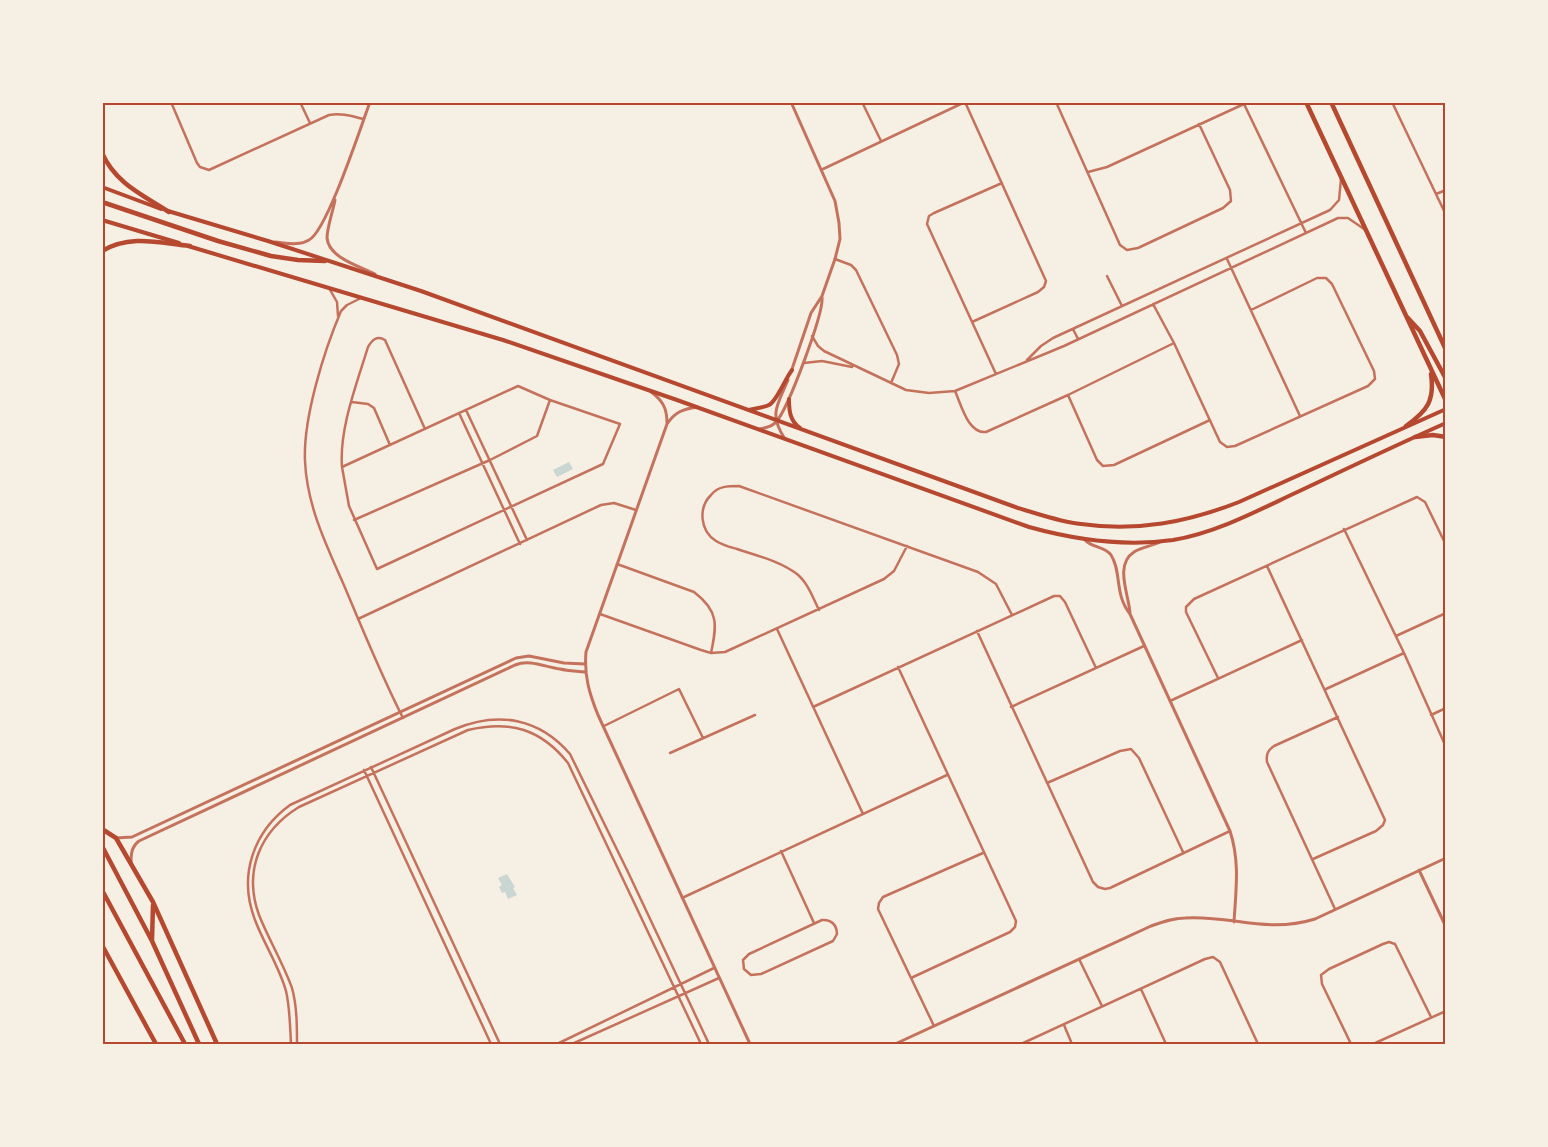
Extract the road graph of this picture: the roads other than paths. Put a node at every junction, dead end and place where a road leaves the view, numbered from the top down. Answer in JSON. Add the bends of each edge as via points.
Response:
{"nodes":[{"id":1,"x":171,"y":102,"type":"edge"},
{"id":2,"x":300,"y":102,"type":"edge"},
{"id":3,"x":370,"y":102,"type":"edge"},
{"id":4,"x":791,"y":102,"type":"edge"},
{"id":5,"x":862,"y":102,"type":"edge"},
{"id":6,"x":965,"y":102,"type":"edge"},
{"id":7,"x":1056,"y":102,"type":"edge"},
{"id":8,"x":1306,"y":102,"type":"edge"},
{"id":9,"x":1331,"y":102,"type":"edge"},
{"id":10,"x":1392,"y":102,"type":"edge"},
{"id":11,"x":1244,"y":103,"type":"edge"},
{"id":12,"x":363,"y":120,"type":"junction"},
{"id":13,"x":310,"y":123,"type":"junction"},
{"id":14,"x":1199,"y":124,"type":"junction"},
{"id":15,"x":881,"y":142,"type":"junction"},
{"id":16,"x":102,"y":153,"type":"edge"},
{"id":17,"x":821,"y":170,"type":"junction"},
{"id":18,"x":1088,"y":172,"type":"junction"},
{"id":19,"x":1340,"y":176,"type":"junction"},
{"id":20,"x":1002,"y":183,"type":"junction"},
{"id":21,"x":102,"y":186,"type":"edge"},
{"id":22,"x":1446,"y":190,"type":"edge"},
{"id":23,"x":1436,"y":194,"type":"junction"},
{"id":24,"x":336,"y":195,"type":"junction"},
{"id":25,"x":102,"y":202,"type":"edge"},
{"id":26,"x":170,"y":212,"type":"junction"},
{"id":27,"x":1446,"y":215,"type":"edge"},
{"id":28,"x":102,"y":220,"type":"edge"},
{"id":29,"x":1301,"y":224,"type":"junction"},
{"id":30,"x":1365,"y":230,"type":"junction"},
{"id":31,"x":1306,"y":233,"type":"junction"},
{"id":32,"x":268,"y":241,"type":"junction"},
{"id":33,"x":190,"y":246,"type":"junction"},
{"id":34,"x":102,"y":252,"type":"edge"},
{"id":35,"x":1226,"y":258,"type":"junction"},
{"id":36,"x":836,"y":259,"type":"junction"},
{"id":37,"x":325,"y":261,"type":"junction"},
{"id":38,"x":1231,"y":268,"type":"junction"},
{"id":39,"x":1107,"y":276,"type":"dead end"},
{"id":40,"x":387,"y":281,"type":"junction"},
{"id":41,"x":329,"y":288,"type":"junction"},
{"id":42,"x":822,"y":296,"type":"junction"},
{"id":43,"x":361,"y":298,"type":"junction"},
{"id":44,"x":1153,"y":304,"type":"junction"},
{"id":45,"x":1122,"y":306,"type":"junction"},
{"id":46,"x":1251,"y":310,"type":"junction"},
{"id":47,"x":1406,"y":316,"type":"junction"},
{"id":48,"x":337,"y":322,"type":"junction"},
{"id":49,"x":972,"y":322,"type":"junction"},
{"id":50,"x":1073,"y":329,"type":"junction"},
{"id":51,"x":812,"y":335,"type":"junction"},
{"id":52,"x":1078,"y":339,"type":"junction"},
{"id":53,"x":1174,"y":344,"type":"junction"},
{"id":54,"x":1446,"y":350,"type":"edge"},
{"id":55,"x":1026,"y":361,"type":"junction"},
{"id":56,"x":802,"y":363,"type":"junction"},
{"id":57,"x":856,"y":367,"type":"junction"},
{"id":58,"x":1430,"y":368,"type":"junction"},
{"id":59,"x":792,"y":370,"type":"junction"},
{"id":60,"x":996,"y":374,"type":"junction"},
{"id":61,"x":1446,"y":379,"type":"edge"},
{"id":62,"x":891,"y":384,"type":"junction"},
{"id":63,"x":649,"y":391,"type":"junction"},
{"id":64,"x":955,"y":391,"type":"junction"},
{"id":65,"x":1068,"y":395,"type":"junction"},
{"id":66,"x":789,"y":399,"type":"junction"},
{"id":67,"x":550,"y":400,"type":"junction"},
{"id":68,"x":1446,"y":401,"type":"edge"},
{"id":69,"x":352,"y":402,"type":"junction"},
{"id":70,"x":697,"y":407,"type":"junction"},
{"id":71,"x":1446,"y":409,"type":"edge"},
{"id":72,"x":466,"y":410,"type":"junction"},
{"id":73,"x":747,"y":410,"type":"junction"},
{"id":74,"x":459,"y":413,"type":"junction"},
{"id":75,"x":1300,"y":416,"type":"junction"},
{"id":76,"x":1210,"y":420,"type":"junction"},
{"id":77,"x":777,"y":421,"type":"junction"},
{"id":78,"x":1446,"y":423,"type":"edge"},
{"id":79,"x":667,"y":424,"type":"junction"},
{"id":80,"x":1406,"y":426,"type":"junction"},
{"id":81,"x":425,"y":429,"type":"junction"},
{"id":82,"x":759,"y":429,"type":"junction"},
{"id":83,"x":806,"y":432,"type":"junction"},
{"id":84,"x":1415,"y":437,"type":"junction"},
{"id":85,"x":1446,"y":437,"type":"edge"},
{"id":86,"x":785,"y":439,"type":"junction"},
{"id":87,"x":390,"y":445,"type":"junction"},
{"id":88,"x":490,"y":460,"type":"junction"},
{"id":89,"x":483,"y":463,"type":"junction"},
{"id":90,"x":342,"y":467,"type":"junction"},
{"id":91,"x":512,"y":508,"type":"junction"},
{"id":92,"x":636,"y":510,"type":"junction"},
{"id":93,"x":505,"y":511,"type":"junction"},
{"id":94,"x":354,"y":520,"type":"junction"},
{"id":95,"x":1344,"y":529,"type":"junction"},
{"id":96,"x":527,"y":540,"type":"junction"},
{"id":97,"x":1085,"y":540,"type":"junction"},
{"id":98,"x":1164,"y":541,"type":"junction"},
{"id":99,"x":520,"y":544,"type":"junction"},
{"id":100,"x":1446,"y":545,"type":"edge"},
{"id":101,"x":907,"y":546,"type":"junction"},
{"id":102,"x":616,"y":564,"type":"junction"},
{"id":103,"x":1267,"y":566,"type":"junction"},
{"id":104,"x":819,"y":610,"type":"junction"},
{"id":105,"x":1446,"y":613,"type":"edge"},
{"id":106,"x":600,"y":614,"type":"junction"},
{"id":107,"x":1130,"y":614,"type":"junction"},
{"id":108,"x":1012,"y":615,"type":"junction"},
{"id":109,"x":358,"y":619,"type":"junction"},
{"id":110,"x":777,"y":629,"type":"junction"},
{"id":111,"x":977,"y":631,"type":"junction"},
{"id":112,"x":1396,"y":636,"type":"junction"},
{"id":113,"x":1302,"y":640,"type":"junction"},
{"id":114,"x":1144,"y":646,"type":"junction"},
{"id":115,"x":1404,"y":652,"type":"junction"},
{"id":116,"x":711,"y":653,"type":"junction"},
{"id":117,"x":585,"y":664,"type":"junction"},
{"id":118,"x":898,"y":667,"type":"junction"},
{"id":119,"x":1096,"y":668,"type":"junction"},
{"id":120,"x":585,"y":672,"type":"junction"},
{"id":121,"x":1218,"y":678,"type":"junction"},
{"id":122,"x":1325,"y":689,"type":"junction"},
{"id":123,"x":1170,"y":701,"type":"junction"},
{"id":124,"x":813,"y":707,"type":"junction"},
{"id":125,"x":1011,"y":707,"type":"junction"},
{"id":126,"x":1446,"y":708,"type":"edge"},
{"id":127,"x":401,"y":713,"type":"junction"},
{"id":128,"x":755,"y":715,"type":"dead end"},
{"id":129,"x":1431,"y":715,"type":"junction"},
{"id":130,"x":1338,"y":717,"type":"junction"},
{"id":131,"x":404,"y":718,"type":"junction"},
{"id":132,"x":603,"y":727,"type":"junction"},
{"id":133,"x":703,"y":738,"type":"junction"},
{"id":134,"x":1446,"y":747,"type":"edge"},
{"id":135,"x":670,"y":754,"type":"dead end"},
{"id":136,"x":370,"y":767,"type":"junction"},
{"id":137,"x":364,"y":770,"type":"junction"},
{"id":138,"x":373,"y":773,"type":"junction"},
{"id":139,"x":367,"y":775,"type":"junction"},
{"id":140,"x":948,"y":775,"type":"junction"},
{"id":141,"x":1047,"y":783,"type":"junction"},
{"id":142,"x":863,"y":814,"type":"junction"},
{"id":143,"x":102,"y":829,"type":"edge"},
{"id":144,"x":1230,"y":831,"type":"junction"},
{"id":145,"x":116,"y":838,"type":"junction"},
{"id":146,"x":102,"y":846,"type":"edge"},
{"id":147,"x":781,"y":851,"type":"junction"},
{"id":148,"x":1183,"y":852,"type":"junction"},
{"id":149,"x":984,"y":853,"type":"junction"},
{"id":150,"x":1446,"y":858,"type":"edge"},
{"id":151,"x":1312,"y":860,"type":"junction"},
{"id":152,"x":132,"y":865,"type":"junction"},
{"id":153,"x":1419,"y":870,"type":"junction"},
{"id":154,"x":102,"y":890,"type":"edge"},
{"id":155,"x":682,"y":898,"type":"junction"},
{"id":156,"x":153,"y":902,"type":"junction"},
{"id":157,"x":1335,"y":909,"type":"junction"},
{"id":158,"x":1234,"y":922,"type":"junction"},
{"id":159,"x":814,"y":923,"type":"junction"},
{"id":160,"x":1446,"y":928,"type":"edge"},
{"id":161,"x":152,"y":941,"type":"junction"},
{"id":162,"x":102,"y":945,"type":"edge"},
{"id":163,"x":1079,"y":959,"type":"junction"},
{"id":164,"x":714,"y":968,"type":"junction"},
{"id":165,"x":719,"y":978,"type":"junction"},
{"id":166,"x":911,"y":978,"type":"junction"},
{"id":167,"x":682,"y":984,"type":"junction"},
{"id":168,"x":674,"y":989,"type":"junction"},
{"id":169,"x":1140,"y":989,"type":"junction"},
{"id":170,"x":686,"y":993,"type":"junction"},
{"id":171,"x":678,"y":996,"type":"junction"},
{"id":172,"x":1102,"y":1006,"type":"junction"},
{"id":173,"x":1446,"y":1010,"type":"edge"},
{"id":174,"x":1431,"y":1017,"type":"junction"},
{"id":175,"x":1064,"y":1025,"type":"junction"},
{"id":176,"x":934,"y":1026,"type":"junction"},
{"id":177,"x":156,"y":1044,"type":"edge"},
{"id":178,"x":185,"y":1044,"type":"edge"},
{"id":179,"x":199,"y":1044,"type":"edge"},
{"id":180,"x":216,"y":1044,"type":"edge"},
{"id":181,"x":291,"y":1044,"type":"edge"},
{"id":182,"x":297,"y":1044,"type":"edge"},
{"id":183,"x":491,"y":1044,"type":"edge"},
{"id":184,"x":500,"y":1044,"type":"edge"},
{"id":185,"x":557,"y":1044,"type":"edge"},
{"id":186,"x":572,"y":1044,"type":"edge"},
{"id":187,"x":701,"y":1044,"type":"edge"},
{"id":188,"x":709,"y":1044,"type":"edge"},
{"id":189,"x":750,"y":1044,"type":"edge"},
{"id":190,"x":895,"y":1044,"type":"edge"},
{"id":191,"x":1021,"y":1044,"type":"edge"},
{"id":192,"x":1072,"y":1044,"type":"edge"},
{"id":193,"x":1166,"y":1044,"type":"edge"},
{"id":194,"x":1258,"y":1044,"type":"edge"},
{"id":195,"x":1351,"y":1044,"type":"edge"},
{"id":196,"x":1373,"y":1044,"type":"edge"}],
"edges":[{"from":1,"to":13,"type":"street","via":[[197,163],[205,170]]},
{"from":2,"to":13,"type":"street"},
{"from":3,"to":12,"type":"street"},
{"from":4,"to":17,"type":"street"},
{"from":5,"to":15,"type":"street"},
{"from":6,"to":15,"type":"street"},
{"from":6,"to":20,"type":"street"},
{"from":7,"to":18,"type":"street"},
{"from":8,"to":19,"type":"main road"},
{"from":9,"to":54,"type":"main road"},
{"from":10,"to":23,"type":"street"},
{"from":11,"to":14,"type":"street"},
{"from":11,"to":29,"type":"street"},
{"from":12,"to":13,"type":"street","via":[[338,114]]},
{"from":12,"to":24,"type":"street"},
{"from":14,"to":18,"type":"street","via":[[1107,167]]},
{"from":14,"to":18,"type":"street","via":[[1230,190],[1231,201],[1223,208],[1138,248],[1128,250],[1120,245]]},
{"from":15,"to":17,"type":"street"},
{"from":16,"to":26,"type":"main road","via":[[118,177]]},
{"from":17,"to":36,"type":"street","via":[[838,211],[840,239]]},
{"from":19,"to":29,"type":"street","via":[[1341,196],[1337,204]]},
{"from":19,"to":30,"type":"main road"},
{"from":20,"to":49,"type":"street","via":[[1046,285],[1038,292]]},
{"from":20,"to":49,"type":"street","via":[[934,213],[927,220],[928,229]]},
{"from":21,"to":26,"type":"main road"},
{"from":22,"to":23,"type":"street"},
{"from":23,"to":27,"type":"street"},
{"from":24,"to":32,"type":"street","via":[[318,233],[311,240],[295,244]]},
{"from":24,"to":40,"type":"street","via":[[327,238],[333,252]]},
{"from":25,"to":37,"type":"main road","via":[[271,256]]},
{"from":26,"to":32,"type":"main road"},
{"from":28,"to":33,"type":"main road"},
{"from":29,"to":31,"type":"street"},
{"from":29,"to":35,"type":"street"},
{"from":30,"to":31,"type":"street","via":[[1354,221],[1338,218]]},
{"from":30,"to":47,"type":"main road"},
{"from":31,"to":38,"type":"street"},
{"from":32,"to":37,"type":"main road"},
{"from":33,"to":34,"type":"main road","via":[[136,240]]},
{"from":33,"to":41,"type":"main road"},
{"from":35,"to":38,"type":"street"},
{"from":35,"to":45,"type":"street"},
{"from":36,"to":42,"type":"street"},
{"from":36,"to":62,"type":"street","via":[[856,270],[897,355],[899,364]]},
{"from":37,"to":40,"type":"main road"},
{"from":38,"to":44,"type":"street"},
{"from":38,"to":46,"type":"street"},
{"from":39,"to":45,"type":"street"},
{"from":40,"to":73,"type":"main road"},
{"from":41,"to":43,"type":"main road"},
{"from":41,"to":48,"type":"street","via":[[338,306]]},
{"from":42,"to":51,"type":"street","via":[[822,309]]},
{"from":42,"to":59,"type":"street","via":[[811,313]]},
{"from":43,"to":48,"type":"street","via":[[347,305]]},
{"from":43,"to":63,"type":"main road","via":[[503,340]]},
{"from":44,"to":52,"type":"street"},
{"from":44,"to":53,"type":"street"},
{"from":45,"to":50,"type":"street"},
{"from":46,"to":75,"type":"street"},
{"from":46,"to":75,"type":"street","via":[[1317,278],[1326,278],[1332,284],[1374,371],[1375,377],[1370,384]]},
{"from":47,"to":58,"type":"main road"},
{"from":47,"to":61,"type":"main road","via":[[1420,331]]},
{"from":48,"to":109,"type":"street","via":[[310,412],[305,460],[309,497],[316,522]]},
{"from":49,"to":60,"type":"street"},
{"from":50,"to":52,"type":"street"},
{"from":50,"to":55,"type":"street","via":[[1047,342]]},
{"from":51,"to":56,"type":"street"},
{"from":51,"to":57,"type":"street","via":[[824,351]]},
{"from":52,"to":55,"type":"street"},
{"from":53,"to":65,"type":"street"},
{"from":53,"to":76,"type":"street"},
{"from":55,"to":60,"type":"street"},
{"from":56,"to":57,"type":"street","via":[[822,361]]},
{"from":56,"to":66,"type":"street"},
{"from":57,"to":62,"type":"street"},
{"from":58,"to":68,"type":"main road"},
{"from":58,"to":80,"type":"main road","via":[[1433,391],[1428,406]]},
{"from":59,"to":73,"type":"main road","via":[[775,400],[766,406]]},
{"from":59,"to":77,"type":"street","via":[[775,412]]},
{"from":60,"to":64,"type":"street"},
{"from":62,"to":64,"type":"street","via":[[917,392]]},
{"from":63,"to":70,"type":"main road"},
{"from":63,"to":79,"type":"street","via":[[665,406]]},
{"from":64,"to":65,"type":"street","via":[[972,427],[981,432]]},
{"from":65,"to":76,"type":"street","via":[[1097,460],[1103,466],[1114,465]]},
{"from":66,"to":77,"type":"street"},
{"from":66,"to":83,"type":"main road","via":[[791,417]]},
{"from":67,"to":72,"type":"street","via":[[518,386]]},
{"from":67,"to":88,"type":"street","via":[[536,436]]},
{"from":67,"to":91,"type":"street","via":[[620,424],[603,464]]},
{"from":69,"to":81,"type":"street","via":[[368,347],[372,340],[381,338],[385,340]]},
{"from":69,"to":87,"type":"street","via":[[374,408]]},
{"from":69,"to":90,"type":"street"},
{"from":70,"to":79,"type":"street","via":[[680,411]]},
{"from":70,"to":82,"type":"main road"},
{"from":71,"to":80,"type":"main road"},
{"from":72,"to":74,"type":"street"},
{"from":72,"to":88,"type":"street"},
{"from":73,"to":77,"type":"main road"},
{"from":74,"to":81,"type":"street"},
{"from":74,"to":89,"type":"street"},
{"from":75,"to":76,"type":"street","via":[[1231,448],[1220,442]]},
{"from":77,"to":82,"type":"street"},
{"from":77,"to":83,"type":"main road"},
{"from":77,"to":86,"type":"street"},
{"from":78,"to":84,"type":"main road"},
{"from":79,"to":92,"type":"street"},
{"from":80,"to":83,"type":"main road","via":[[1223,509],[1167,524],[1131,527],[1080,524],[1045,516]]},
{"from":81,"to":87,"type":"street"},
{"from":82,"to":86,"type":"main road"},
{"from":84,"to":85,"type":"main road"},
{"from":84,"to":98,"type":"main road","via":[[1245,516],[1206,531]]},
{"from":86,"to":97,"type":"main road","via":[[1020,524]]},
{"from":87,"to":90,"type":"street"},
{"from":88,"to":89,"type":"street"},
{"from":88,"to":91,"type":"street"},
{"from":89,"to":93,"type":"street"},
{"from":89,"to":94,"type":"street"},
{"from":90,"to":94,"type":"street"},
{"from":91,"to":93,"type":"street"},
{"from":91,"to":96,"type":"street"},
{"from":92,"to":96,"type":"street","via":[[614,503],[601,505]]},
{"from":92,"to":102,"type":"street"},
{"from":93,"to":94,"type":"street","via":[[377,570]]},
{"from":93,"to":99,"type":"street"},
{"from":95,"to":100,"type":"street","via":[[1417,497],[1425,502]]},
{"from":95,"to":103,"type":"street"},
{"from":95,"to":112,"type":"street"},
{"from":96,"to":99,"type":"street"},
{"from":97,"to":98,"type":"main road"},
{"from":97,"to":107,"type":"street","via":[[1112,556],[1121,599]]},
{"from":98,"to":107,"type":"street","via":[[1135,552],[1125,564]]},
{"from":99,"to":109,"type":"street"},
{"from":101,"to":104,"type":"street","via":[[889,576]]},
{"from":101,"to":104,"type":"street","via":[[739,486],[725,486],[715,491],[702,514],[708,534],[718,543],[791,570],[805,582]]},
{"from":101,"to":108,"type":"street","via":[[986,577],[998,587]]},
{"from":102,"to":106,"type":"street"},
{"from":102,"to":116,"type":"street","via":[[699,596],[716,622]]},
{"from":103,"to":113,"type":"street"},
{"from":103,"to":121,"type":"street","via":[[1194,599],[1186,607],[1187,617]]},
{"from":104,"to":110,"type":"street"},
{"from":105,"to":112,"type":"street"},
{"from":106,"to":116,"type":"street"},
{"from":106,"to":117,"type":"street"},
{"from":107,"to":114,"type":"street"},
{"from":108,"to":111,"type":"street"},
{"from":108,"to":119,"type":"street","via":[[1060,596]]},
{"from":109,"to":127,"type":"street"},
{"from":110,"to":116,"type":"street","via":[[732,650]]},
{"from":110,"to":124,"type":"street"},
{"from":111,"to":118,"type":"street"},
{"from":111,"to":125,"type":"street"},
{"from":112,"to":115,"type":"street"},
{"from":113,"to":121,"type":"street"},
{"from":113,"to":122,"type":"street"},
{"from":114,"to":119,"type":"street"},
{"from":114,"to":123,"type":"street"},
{"from":115,"to":122,"type":"street"},
{"from":115,"to":129,"type":"street"},
{"from":117,"to":120,"type":"street"},
{"from":117,"to":127,"type":"street","via":[[520,657]]},
{"from":118,"to":124,"type":"street"},
{"from":118,"to":140,"type":"street"},
{"from":119,"to":125,"type":"street"},
{"from":120,"to":131,"type":"street","via":[[521,663]]},
{"from":120,"to":132,"type":"street","via":[[588,691]]},
{"from":121,"to":123,"type":"street"},
{"from":122,"to":130,"type":"street"},
{"from":123,"to":144,"type":"street"},
{"from":124,"to":142,"type":"street"},
{"from":125,"to":141,"type":"street"},
{"from":126,"to":129,"type":"street"},
{"from":127,"to":131,"type":"street"},
{"from":127,"to":145,"type":"street","via":[[132,837]]},
{"from":128,"to":133,"type":"street"},
{"from":129,"to":134,"type":"street"},
{"from":130,"to":151,"type":"street","via":[[1274,746],[1266,756]]},
{"from":130,"to":151,"type":"street","via":[[1385,820],[1380,828]]},
{"from":131,"to":152,"type":"street","via":[[139,841],[133,848]]},
{"from":132,"to":133,"type":"street","via":[[679,689]]},
{"from":132,"to":155,"type":"street"},
{"from":133,"to":135,"type":"street"},
{"from":136,"to":137,"type":"street"},
{"from":136,"to":138,"type":"street"},
{"from":136,"to":167,"type":"street","via":[[482,720],[518,721],[552,736],[575,762]]},
{"from":137,"to":139,"type":"street"},
{"from":137,"to":181,"type":"street","via":[[282,811],[262,833],[251,857],[247,883],[249,900],[286,990]]},
{"from":138,"to":139,"type":"street"},
{"from":138,"to":168,"type":"street","via":[[468,730],[485,726],[517,727],[546,740],[568,763]]},
{"from":138,"to":184,"type":"street"},
{"from":139,"to":182,"type":"street","via":[[291,812],[271,830],[258,854],[253,884],[256,904],[294,997]]},
{"from":139,"to":183,"type":"street"},
{"from":140,"to":142,"type":"street"},
{"from":140,"to":149,"type":"street"},
{"from":141,"to":148,"type":"street","via":[[1120,750],[1131,749],[1139,758]]},
{"from":141,"to":148,"type":"street","via":[[1098,888],[1110,888]]},
{"from":142,"to":147,"type":"street"},
{"from":143,"to":145,"type":"main road"},
{"from":144,"to":148,"type":"street"},
{"from":144,"to":158,"type":"street","via":[[1237,856]]},
{"from":145,"to":152,"type":"main road"},
{"from":146,"to":161,"type":"main road"},
{"from":147,"to":155,"type":"street"},
{"from":147,"to":159,"type":"street"},
{"from":149,"to":166,"type":"street","via":[[1016,919],[1014,927],[1005,935]]},
{"from":149,"to":166,"type":"street","via":[[880,899],[878,910]]},
{"from":150,"to":153,"type":"street"},
{"from":151,"to":157,"type":"street"},
{"from":152,"to":156,"type":"main road"},
{"from":153,"to":157,"type":"street"},
{"from":153,"to":160,"type":"street"},
{"from":154,"to":178,"type":"main road"},
{"from":155,"to":164,"type":"street"},
{"from":156,"to":161,"type":"main road"},
{"from":156,"to":180,"type":"main road"},
{"from":157,"to":158,"type":"street","via":[[1315,919],[1288,925]]},
{"from":158,"to":163,"type":"street","via":[[1169,920]]},
{"from":159,"to":159,"type":"street","via":[[749,954],[743,960],[744,969],[751,975],[760,974],[834,939],[837,931],[832,922]]},
{"from":161,"to":179,"type":"main road"},
{"from":162,"to":177,"type":"main road"},
{"from":163,"to":172,"type":"street"},
{"from":163,"to":176,"type":"street"},
{"from":164,"to":165,"type":"street"},
{"from":164,"to":167,"type":"street"},
{"from":165,"to":170,"type":"street"},
{"from":165,"to":189,"type":"street"},
{"from":166,"to":176,"type":"street"},
{"from":167,"to":168,"type":"street"},
{"from":167,"to":170,"type":"street"},
{"from":168,"to":171,"type":"street"},
{"from":168,"to":185,"type":"street"},
{"from":169,"to":172,"type":"street"},
{"from":169,"to":193,"type":"street"},
{"from":169,"to":194,"type":"street","via":[[1209,958],[1217,959]]},
{"from":170,"to":171,"type":"street"},
{"from":170,"to":188,"type":"street"},
{"from":171,"to":186,"type":"street"},
{"from":171,"to":187,"type":"street"},
{"from":172,"to":175,"type":"street"},
{"from":173,"to":174,"type":"street"},
{"from":174,"to":195,"type":"street","via":[[1395,944],[1383,944],[1321,975],[1322,984]]},
{"from":174,"to":196,"type":"street"},
{"from":175,"to":191,"type":"street"},
{"from":175,"to":192,"type":"street"},
{"from":176,"to":190,"type":"street"}]}
